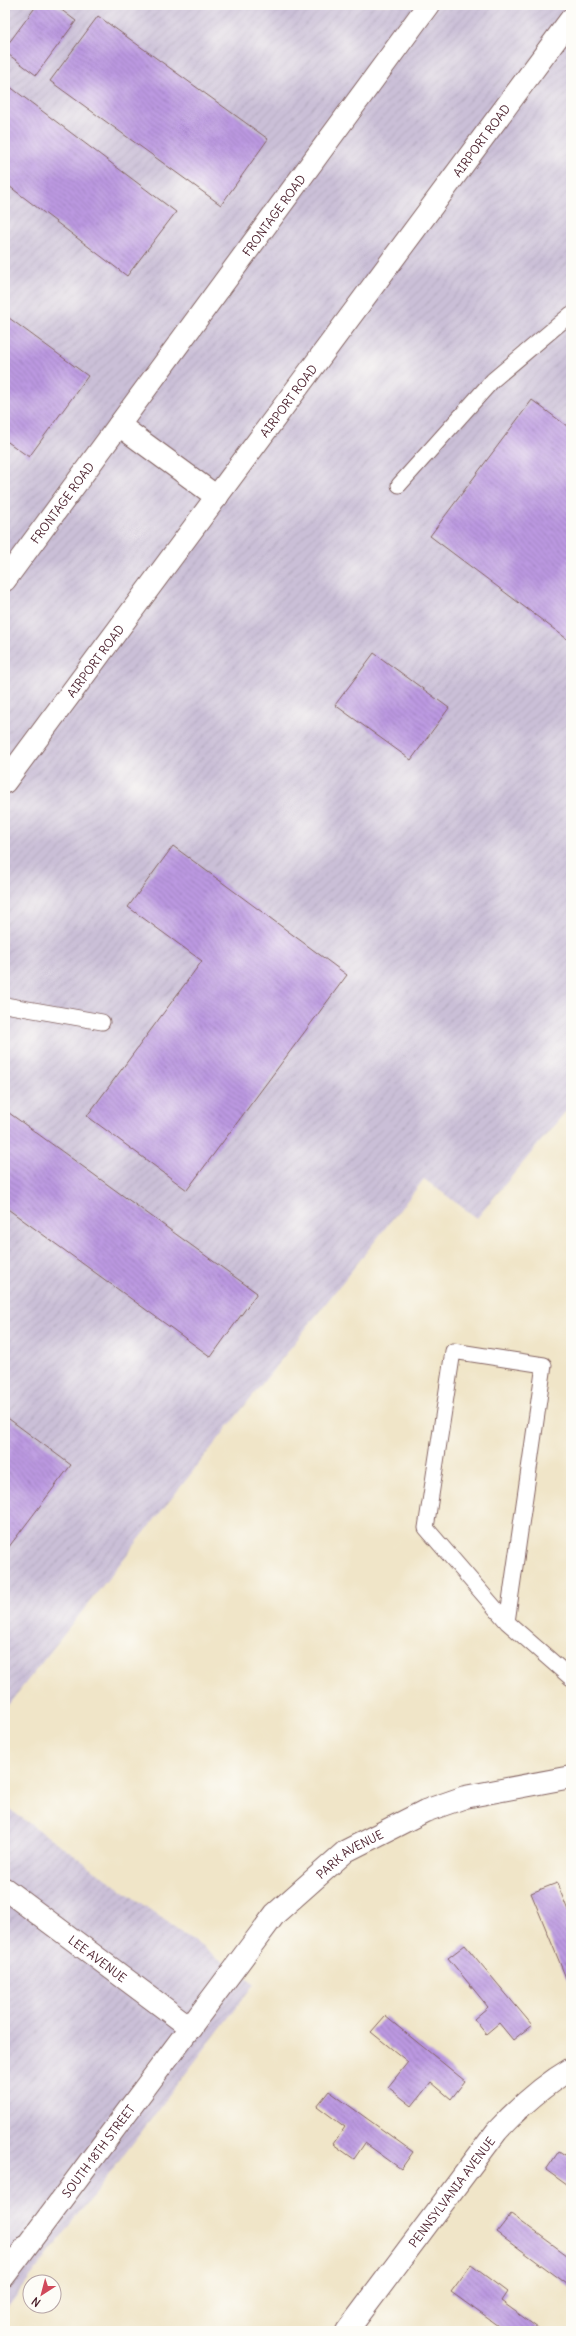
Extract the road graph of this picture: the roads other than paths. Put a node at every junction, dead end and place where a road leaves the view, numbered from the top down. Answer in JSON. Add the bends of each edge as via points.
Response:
{"nodes":[{"id":1,"x":428,"y":5,"type":"edge"},
{"id":2,"x":571,"y":19,"type":"edge"},
{"id":3,"x":571,"y":314,"type":"edge"},
{"id":4,"x":119,"y":424,"type":"junction"},
{"id":5,"x":399,"y":485,"type":"dead end"},
{"id":6,"x":216,"y":496,"type":"junction"},
{"id":7,"x":5,"y":580,"type":"edge"},
{"id":8,"x":5,"y":782,"type":"edge"},
{"id":9,"x":5,"y":1004,"type":"edge"},
{"id":10,"x":102,"y":1022,"type":"dead end"},
{"id":11,"x":507,"y":1622,"type":"junction"},
{"id":12,"x":571,"y":1678,"type":"edge"},
{"id":13,"x":571,"y":1777,"type":"edge"},
{"id":14,"x":5,"y":1889,"type":"edge"},
{"id":15,"x":192,"y":2028,"type":"junction"},
{"id":16,"x":571,"y":2068,"type":"edge"},
{"id":17,"x":5,"y":2275,"type":"edge"},
{"id":18,"x":347,"y":2331,"type":"edge"}],
"edges":[{"from":1,"to":4,"type":"street","name":"FRONTAGE ROAD"},
{"from":2,"to":6,"type":"street","name":"AIRPORT ROAD"},
{"from":3,"to":5,"type":"lane","via":[[493,380]]},
{"from":4,"to":6,"type":"street"},
{"from":4,"to":7,"type":"street","name":"FRONTAGE ROAD"},
{"from":6,"to":8,"type":"street","name":"AIRPORT ROAD"},
{"from":9,"to":10,"type":"lane"},
{"from":11,"to":11,"type":"lane","via":[[426,1528],[453,1351],[544,1365]]},
{"from":11,"to":12,"type":"lane"},
{"from":13,"to":15,"type":"street","name":"PARK AVENUE","via":[[465,1797],[425,1811],[346,1850],[275,1914]]},
{"from":14,"to":15,"type":"street","name":"LEE AVENUE"},
{"from":15,"to":17,"type":"street","name":"SOUTH 18TH STREET"},
{"from":16,"to":18,"type":"street","name":"PENNSYLVANIA AVENUE","via":[[520,2105],[497,2131]]}]}
